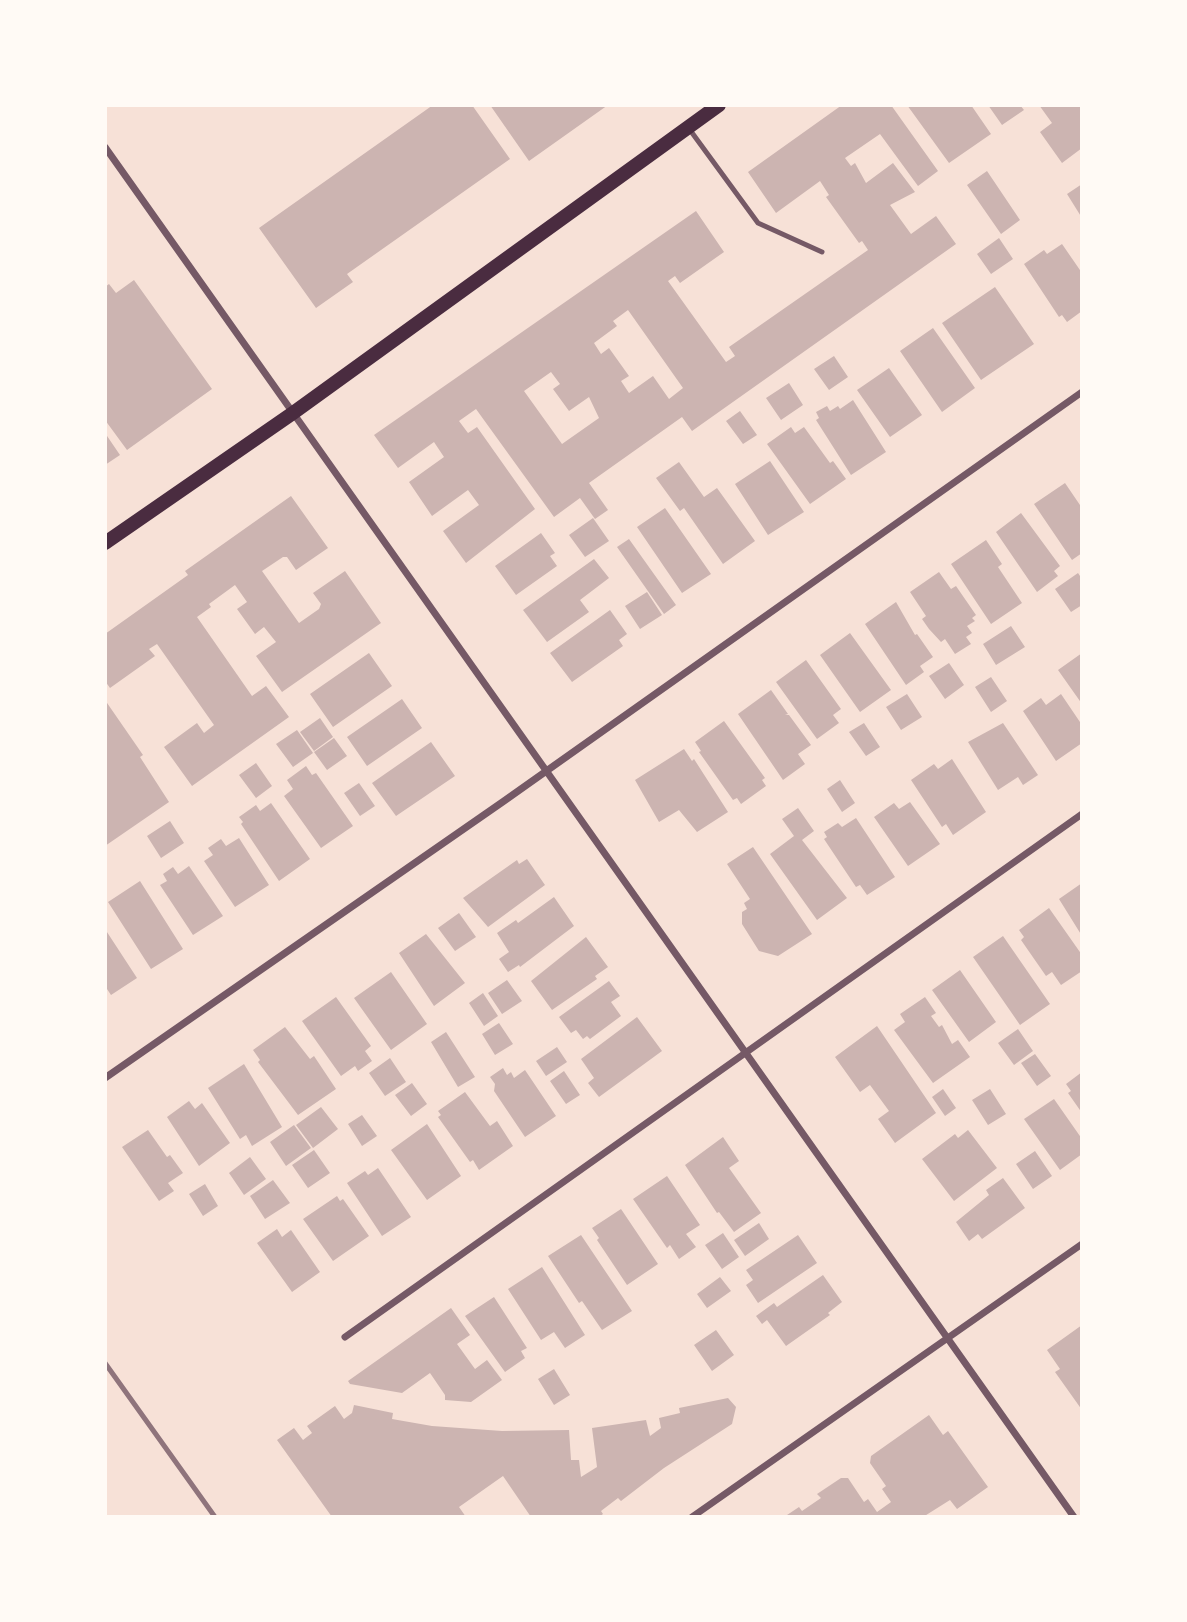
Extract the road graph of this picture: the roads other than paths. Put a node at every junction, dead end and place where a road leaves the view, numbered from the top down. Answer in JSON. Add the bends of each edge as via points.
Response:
{"nodes":[{"id":1,"x":719,"y":105,"type":"edge"},
{"id":2,"x":688,"y":127,"type":"junction"},
{"id":3,"x":105,"y":147,"type":"edge"},
{"id":4,"x":822,"y":252,"type":"dead end"},
{"id":5,"x":1082,"y":392,"type":"edge"},
{"id":6,"x":293,"y":413,"type":"junction"},
{"id":7,"x":105,"y":542,"type":"edge"},
{"id":8,"x":546,"y":771,"type":"junction"},
{"id":9,"x":1082,"y":814,"type":"edge"},
{"id":10,"x":743,"y":1053,"type":"junction"},
{"id":11,"x":105,"y":1079,"type":"edge"},
{"id":12,"x":1082,"y":1244,"type":"edge"},
{"id":13,"x":345,"y":1337,"type":"dead end"},
{"id":14,"x":947,"y":1338,"type":"junction"},
{"id":15,"x":692,"y":1517,"type":"edge"},
{"id":16,"x":1074,"y":1517,"type":"edge"}],
"edges":[{"from":1,"to":2,"type":"main road"},
{"from":2,"to":4,"type":"lane","via":[[758,223]]},
{"from":2,"to":6,"type":"main road"},
{"from":3,"to":6,"type":"street"},
{"from":5,"to":8,"type":"street"},
{"from":6,"to":7,"type":"main road"},
{"from":6,"to":8,"type":"street"},
{"from":8,"to":10,"type":"street"},
{"from":8,"to":11,"type":"street"},
{"from":9,"to":10,"type":"street"},
{"from":10,"to":13,"type":"street"},
{"from":10,"to":14,"type":"street"},
{"from":12,"to":14,"type":"street"},
{"from":14,"to":15,"type":"street"},
{"from":14,"to":16,"type":"street"}]}
